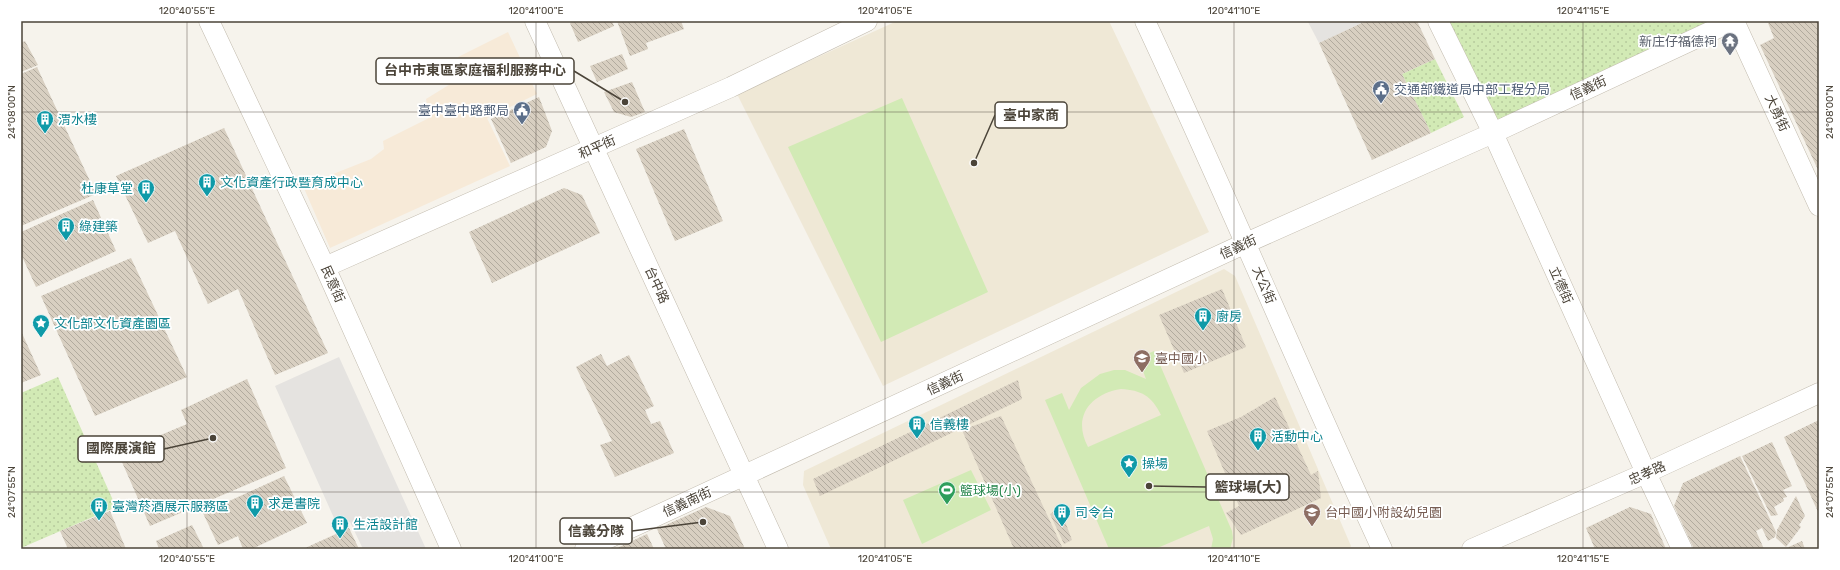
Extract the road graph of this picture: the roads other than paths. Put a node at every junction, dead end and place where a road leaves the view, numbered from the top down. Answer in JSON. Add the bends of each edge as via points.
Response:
{"nodes":[{"id":1,"x":208,"y":21,"type":"edge"},
{"id":2,"x":535,"y":21,"type":"edge"},
{"id":3,"x":867,"y":21,"type":"edge"},
{"id":4,"x":1145,"y":21,"type":"edge"},
{"id":5,"x":1438,"y":21,"type":"edge"},
{"id":6,"x":1734,"y":21,"type":"edge"},
{"id":7,"x":1494,"y":133,"type":"junction"},
{"id":8,"x":594,"y":148,"type":"junction"},
{"id":9,"x":1819,"y":206,"type":"edge"},
{"id":10,"x":1246,"y":243,"type":"junction"},
{"id":11,"x":325,"y":267,"type":"junction"},
{"id":12,"x":1819,"y":392,"type":"edge"},
{"id":13,"x":1646,"y":473,"type":"junction"},
{"id":14,"x":745,"y":475,"type":"junction"},
{"id":15,"x":451,"y":549,"type":"edge"},
{"id":16,"x":585,"y":549,"type":"edge"},
{"id":17,"x":778,"y":549,"type":"edge"},
{"id":18,"x":1382,"y":549,"type":"edge"},
{"id":19,"x":1472,"y":549,"type":"edge"},
{"id":20,"x":1682,"y":549,"type":"edge"}],
"edges":[{"from":1,"to":11,"type":"street","name":"民意街"},
{"from":2,"to":8,"type":"street","name":"台中路"},
{"from":3,"to":8,"type":"street","name":"和平街","via":[[731,87]]},
{"from":4,"to":10,"type":"street","name":"大公街"},
{"from":5,"to":7,"type":"street","name":"立德街"},
{"from":6,"to":7,"type":"street","name":"信義街"},
{"from":6,"to":9,"type":"street","name":"大勇街"},
{"from":7,"to":10,"type":"street","name":"信義街"},
{"from":7,"to":13,"type":"street","name":"立德街"},
{"from":8,"to":11,"type":"street","name":"和平街"},
{"from":8,"to":14,"type":"street","name":"台中路"},
{"from":10,"to":14,"type":"street","name":"信義街"},
{"from":10,"to":18,"type":"street","name":"大公街"},
{"from":11,"to":15,"type":"street","name":"民意街"},
{"from":12,"to":13,"type":"street","name":"忠孝路"},
{"from":13,"to":19,"type":"street","name":"忠孝路"},
{"from":13,"to":20,"type":"street","name":"立德街"},
{"from":14,"to":16,"type":"street","name":"信義南街"},
{"from":14,"to":17,"type":"street","name":"台中路"}]}
